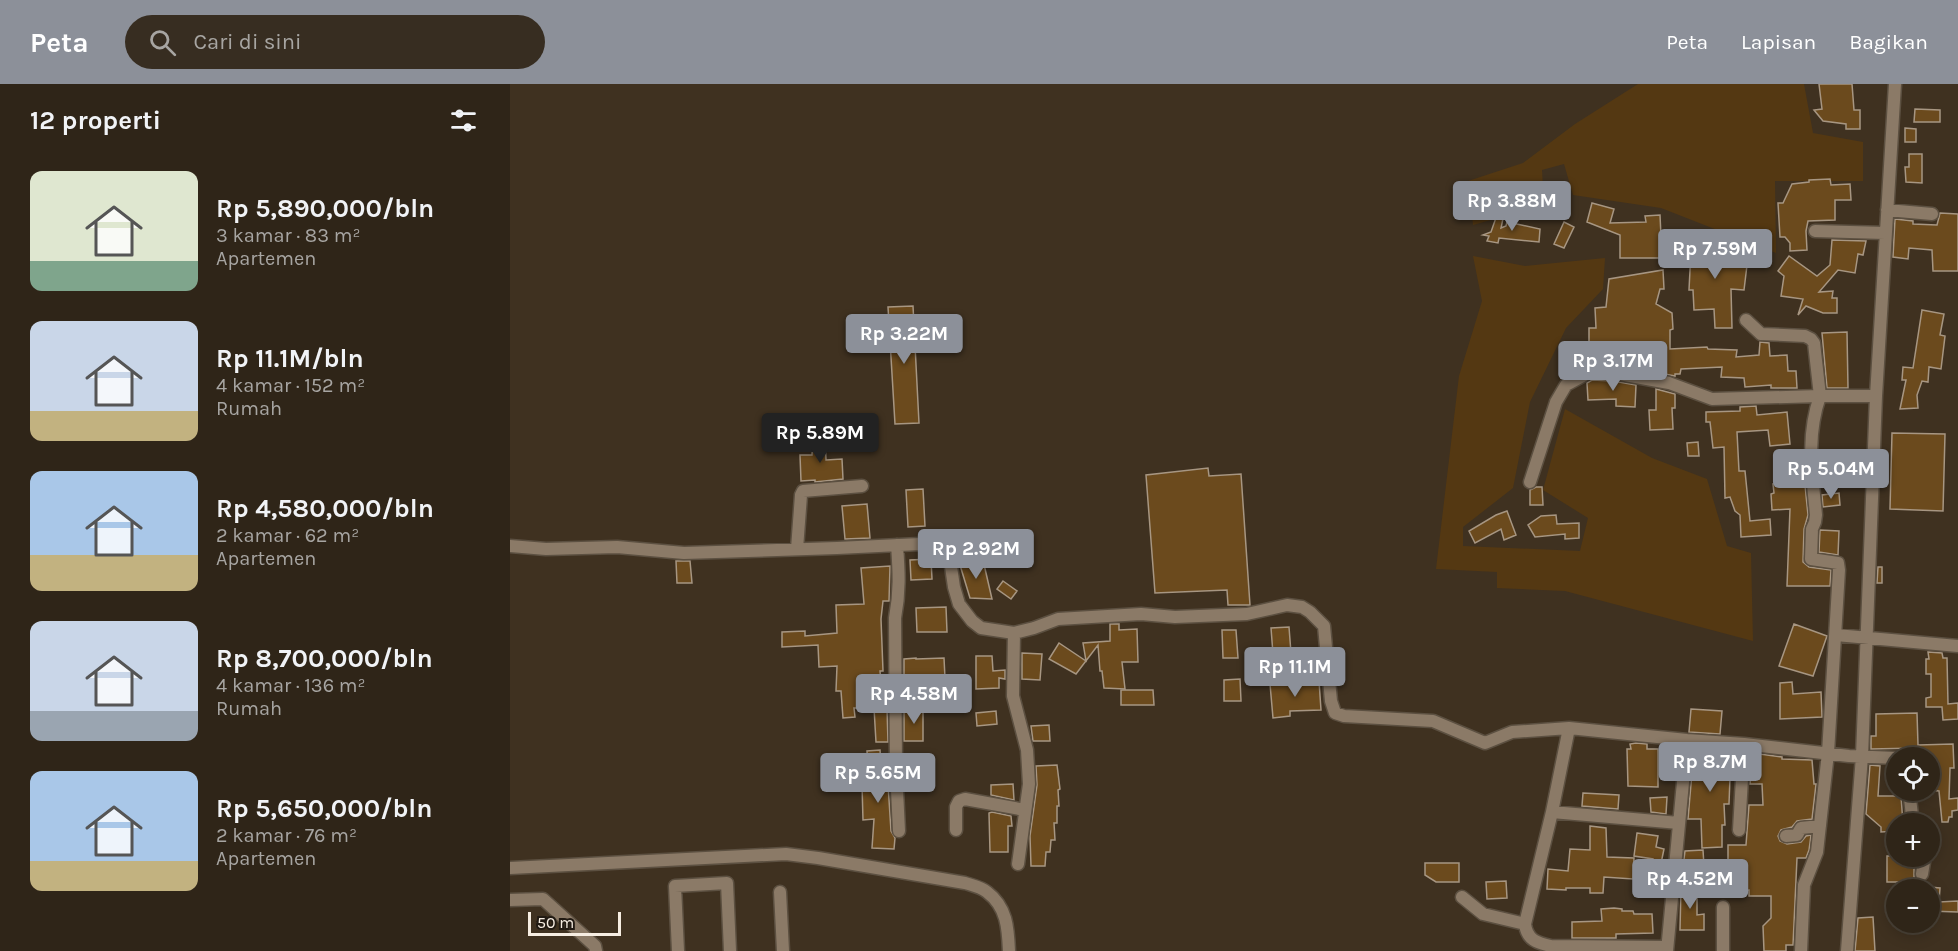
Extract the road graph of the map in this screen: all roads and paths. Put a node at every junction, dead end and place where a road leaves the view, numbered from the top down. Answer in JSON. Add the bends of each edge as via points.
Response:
{"nodes":[{"id":1,"x":1895,"y":84,"type":"edge"},
{"id":2,"x":1887,"y":210,"type":"junction"},
{"id":3,"x":1932,"y":214,"type":"dead end"},
{"id":4,"x":1815,"y":231,"type":"dead end"},
{"id":5,"x":1885,"y":233,"type":"junction"},
{"id":6,"x":1746,"y":321,"type":"dead end"},
{"id":7,"x":1820,"y":396,"type":"junction"},
{"id":8,"x":1876,"y":396,"type":"junction"},
{"id":9,"x":1530,"y":482,"type":"dead end"},
{"id":10,"x":862,"y":486,"type":"dead end"},
{"id":11,"x":897,"y":545,"type":"junction"},
{"id":12,"x":510,"y":546,"type":"edge"},
{"id":13,"x":797,"y":549,"type":"junction"},
{"id":14,"x":1014,"y":633,"type":"junction"},
{"id":15,"x":1836,"y":635,"type":"junction"},
{"id":16,"x":1865,"y":638,"type":"junction"},
{"id":17,"x":1958,"y":646,"type":"edge"},
{"id":18,"x":1569,"y":728,"type":"junction"},
{"id":19,"x":1687,"y":740,"type":"junction"},
{"id":20,"x":1744,"y":744,"type":"junction"},
{"id":21,"x":1830,"y":754,"type":"junction"},
{"id":22,"x":1855,"y":756,"type":"junction"},
{"id":23,"x":1886,"y":758,"type":"edge"},
{"id":24,"x":1024,"y":810,"type":"junction"},
{"id":25,"x":1552,"y":812,"type":"junction"},
{"id":26,"x":1679,"y":823,"type":"junction"},
{"id":27,"x":1820,"y":826,"type":"junction"},
{"id":28,"x":956,"y":830,"type":"dead end"},
{"id":29,"x":1739,"y":830,"type":"dead end"},
{"id":30,"x":899,"y":831,"type":"dead end"},
{"id":31,"x":1786,"y":836,"type":"dead end"},
{"id":32,"x":1018,"y":864,"type":"dead end"},
{"id":33,"x":1924,"y":867,"type":"edge"},
{"id":34,"x":510,"y":868,"type":"edge"},
{"id":35,"x":1922,"y":874,"type":"dead end"},
{"id":36,"x":780,"y":892,"type":"dead end"},
{"id":37,"x":1462,"y":897,"type":"dead end"},
{"id":38,"x":510,"y":900,"type":"edge"},
{"id":39,"x":1723,"y":908,"type":"dead end"},
{"id":40,"x":1525,"y":924,"type":"junction"},
{"id":41,"x":1660,"y":949,"type":"edge"},
{"id":42,"x":596,"y":951,"type":"edge"},
{"id":43,"x":678,"y":951,"type":"edge"},
{"id":44,"x":730,"y":951,"type":"edge"},
{"id":45,"x":783,"y":951,"type":"edge"},
{"id":46,"x":1009,"y":951,"type":"edge"},
{"id":47,"x":1723,"y":951,"type":"edge"},
{"id":48,"x":1801,"y":951,"type":"edge"},
{"id":49,"x":1808,"y":951,"type":"edge"},
{"id":50,"x":1846,"y":951,"type":"edge"}],
"edges":[{"from":1,"to":2,"type":"street"},
{"from":2,"to":3,"type":"street"},
{"from":2,"to":5,"type":"street"},
{"from":4,"to":5,"type":"street"},
{"from":5,"to":8,"type":"street"},
{"from":6,"to":7,"type":"street","via":[[1761,334],[1811,339]]},
{"from":7,"to":8,"type":"street"},
{"from":7,"to":9,"type":"street","via":[[1712,399],[1669,383],[1590,372],[1566,385],[1556,402]]},
{"from":7,"to":15,"type":"street","via":[[1810,435],[1816,515],[1811,559],[1839,566]]},
{"from":8,"to":16,"type":"street"},
{"from":10,"to":13,"type":"street","via":[[803,491]]},
{"from":11,"to":13,"type":"street"},
{"from":11,"to":14,"type":"street","via":[[946,549],[960,603],[972,621],[981,628]]},
{"from":11,"to":30,"type":"street"},
{"from":12,"to":13,"type":"street","via":[[617,547],[684,553]]},
{"from":14,"to":18,"type":"street","via":[[1058,619],[1247,614],[1295,606],[1310,612],[1324,626],[1335,713],[1433,721],[1485,742],[1512,732]]},
{"from":14,"to":24,"type":"street","via":[[1013,696],[1027,750],[1029,784]]},
{"from":15,"to":16,"type":"street"},
{"from":15,"to":21,"type":"street"},
{"from":16,"to":17,"type":"street"},
{"from":16,"to":22,"type":"street"},
{"from":18,"to":19,"type":"street"},
{"from":18,"to":25,"type":"street"},
{"from":19,"to":20,"type":"street"},
{"from":19,"to":26,"type":"street"},
{"from":20,"to":21,"type":"street"},
{"from":20,"to":29,"type":"street"},
{"from":21,"to":22,"type":"street"},
{"from":21,"to":27,"type":"street"},
{"from":22,"to":23,"type":"street"},
{"from":22,"to":50,"type":"street"},
{"from":24,"to":28,"type":"street","via":[[965,799],[956,807]]},
{"from":24,"to":32,"type":"street"},
{"from":25,"to":26,"type":"street"},
{"from":25,"to":40,"type":"street"},
{"from":26,"to":41,"type":"street"},
{"from":27,"to":31,"type":"street","via":[[1801,828],[1797,835]]},
{"from":27,"to":48,"type":"street","via":[[1816,857],[1804,885]]},
{"from":33,"to":35,"type":"street"},
{"from":34,"to":46,"type":"street","via":[[786,854],[818,858],[965,883],[986,891],[1002,908],[1008,925]]},
{"from":36,"to":45,"type":"street"},
{"from":37,"to":40,"type":"street","via":[[1484,914]]},
{"from":38,"to":42,"type":"street","via":[[543,899],[596,946]]},
{"from":39,"to":47,"type":"street"},
{"from":40,"to":41,"type":"street","via":[[1530,939],[1540,944]]},
{"from":43,"to":44,"type":"street","via":[[675,886],[727,883]]},
{"from":48,"to":49,"type":"street"}]}
